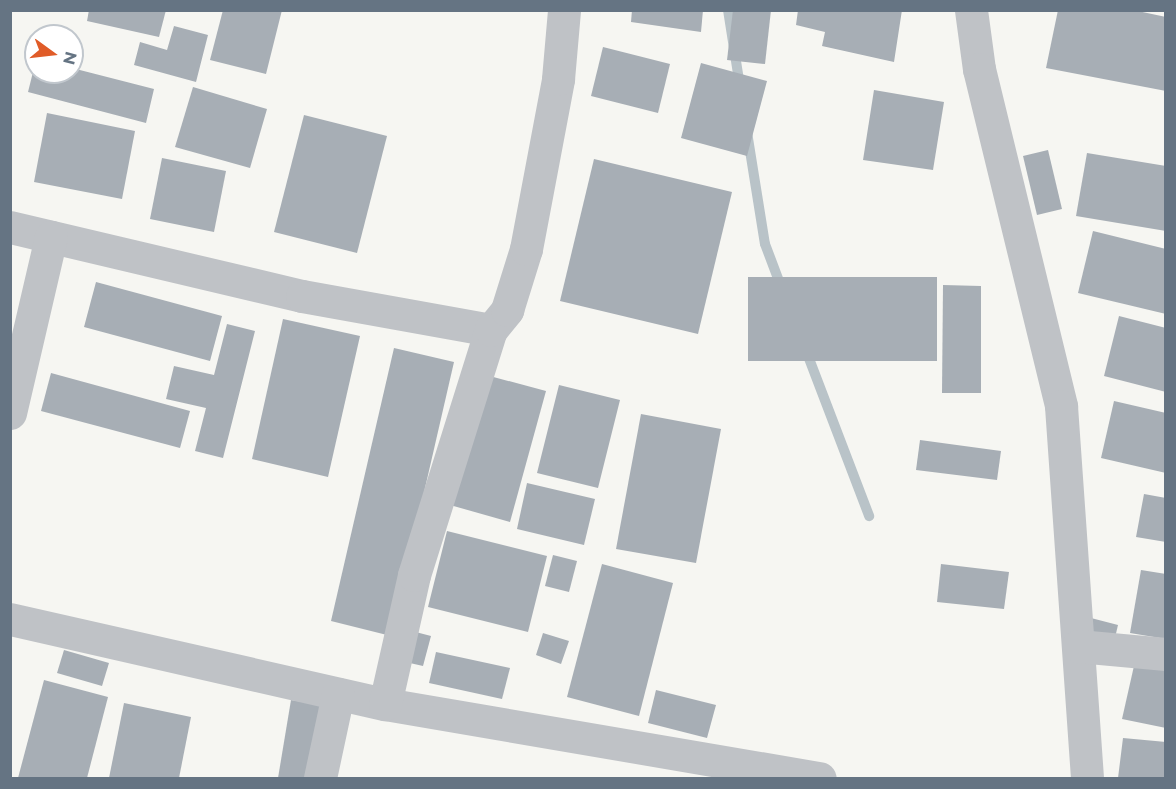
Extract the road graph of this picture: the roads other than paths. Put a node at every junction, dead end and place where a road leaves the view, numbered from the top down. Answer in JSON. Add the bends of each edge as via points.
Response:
{"nodes":[{"id":1,"x":564,"y":10,"type":"edge"},
{"id":2,"x":971,"y":10,"type":"edge"},
{"id":3,"x":10,"y":227,"type":"edge"},
{"id":4,"x":51,"y":237,"type":"junction"},
{"id":5,"x":490,"y":330,"type":"junction"},
{"id":6,"x":10,"y":413,"type":"edge"},
{"id":7,"x":10,"y":619,"type":"edge"},
{"id":8,"x":1078,"y":646,"type":"junction"},
{"id":9,"x":1166,"y":654,"type":"edge"},
{"id":10,"x":338,"y":694,"type":"junction"},
{"id":11,"x":385,"y":704,"type":"junction"},
{"id":12,"x":320,"y":778,"type":"edge"},
{"id":13,"x":820,"y":778,"type":"edge"},
{"id":14,"x":1087,"y":778,"type":"edge"}],
"edges":[{"from":1,"to":5,"type":"street","via":[[558,79],[526,249],[507,310]]},
{"from":2,"to":8,"type":"street","via":[[979,69],[1061,406]]},
{"from":3,"to":4,"type":"street"},
{"from":4,"to":5,"type":"street","via":[[302,296]]},
{"from":4,"to":6,"type":"street"},
{"from":5,"to":11,"type":"street","via":[[414,575]]},
{"from":7,"to":10,"type":"street"},
{"from":8,"to":9,"type":"street"},
{"from":8,"to":14,"type":"street"},
{"from":10,"to":11,"type":"street"},
{"from":10,"to":12,"type":"street"},
{"from":11,"to":13,"type":"street"}]}
